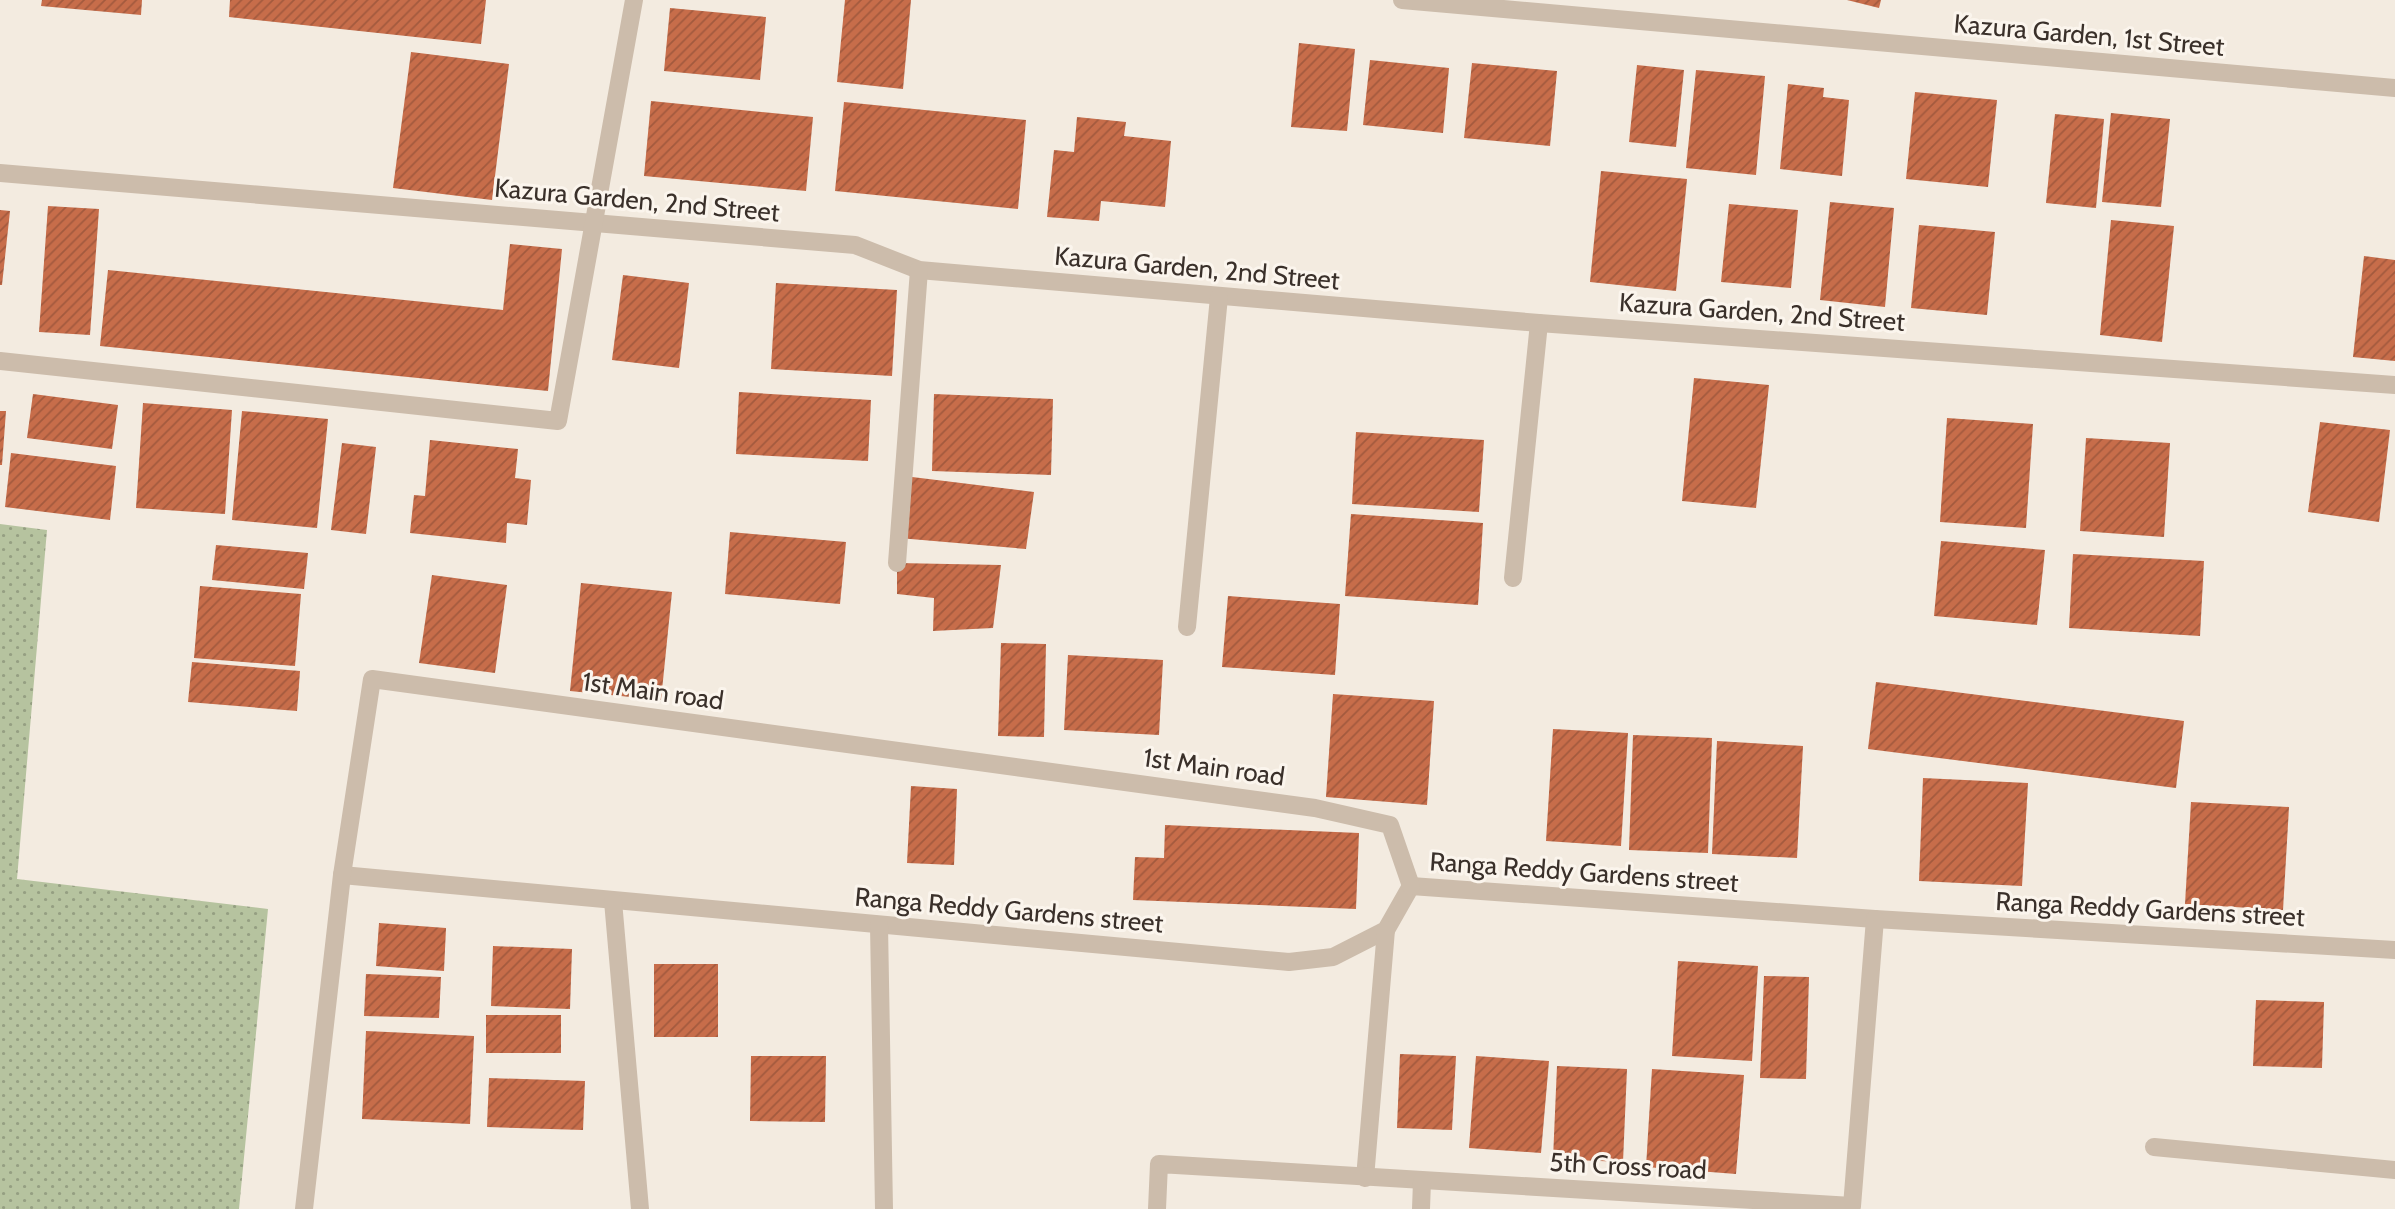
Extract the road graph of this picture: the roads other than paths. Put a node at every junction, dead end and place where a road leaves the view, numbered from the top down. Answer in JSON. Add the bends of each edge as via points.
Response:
{"nodes":[{"id":1,"x":634,"y":0,"type":"edge"},
{"id":2,"x":1402,"y":0,"type":"edge"},
{"id":3,"x":2395,"y":88,"type":"edge"},
{"id":4,"x":0,"y":173,"type":"edge"},
{"id":5,"x":594,"y":222,"type":"junction"},
{"id":6,"x":919,"y":270,"type":"junction"},
{"id":7,"x":1219,"y":297,"type":"junction"},
{"id":8,"x":1539,"y":323,"type":"junction"},
{"id":9,"x":0,"y":361,"type":"edge"},
{"id":10,"x":2395,"y":385,"type":"edge"},
{"id":11,"x":897,"y":563,"type":"dead end"},
{"id":12,"x":1513,"y":578,"type":"dead end"},
{"id":13,"x":1187,"y":627,"type":"dead end"},
{"id":14,"x":342,"y":875,"type":"junction"},
{"id":15,"x":1412,"y":886,"type":"junction"},
{"id":16,"x":613,"y":901,"type":"junction"},
{"id":17,"x":1875,"y":919,"type":"junction"},
{"id":18,"x":879,"y":925,"type":"junction"},
{"id":19,"x":1386,"y":930,"type":"junction"},
{"id":20,"x":2395,"y":950,"type":"edge"},
{"id":21,"x":2154,"y":1147,"type":"dead end"},
{"id":22,"x":2395,"y":1170,"type":"edge"},
{"id":23,"x":1365,"y":1178,"type":"junction"},
{"id":24,"x":1422,"y":1181,"type":"junction"},
{"id":25,"x":1675,"y":1202,"type":"edge"},
{"id":26,"x":304,"y":1209,"type":"edge"},
{"id":27,"x":640,"y":1209,"type":"edge"},
{"id":28,"x":884,"y":1209,"type":"edge"},
{"id":29,"x":1157,"y":1209,"type":"edge"},
{"id":30,"x":1421,"y":1209,"type":"edge"}],
"edges":[{"from":1,"to":5,"type":"street"},
{"from":2,"to":3,"type":"street","name":"Kazura Garden, 1st Street"},
{"from":4,"to":5,"type":"street","name":"Kazura Garden, 2nd Street"},
{"from":5,"to":6,"type":"street","name":"Kazura Garden, 2nd Street","via":[[855,245]]},
{"from":5,"to":9,"type":"street","via":[[558,421]]},
{"from":6,"to":7,"type":"street","name":"Kazura Garden, 2nd Street"},
{"from":6,"to":11,"type":"street"},
{"from":7,"to":8,"type":"street","name":"Kazura Garden, 2nd Street"},
{"from":7,"to":13,"type":"street"},
{"from":8,"to":10,"type":"street","name":"Kazura Garden, 2nd Street"},
{"from":8,"to":12,"type":"street"},
{"from":14,"to":15,"type":"street","name":"1st Main road","via":[[372,679],[1315,808],[1390,825]]},
{"from":14,"to":16,"type":"street","name":"Ranga Reddy Gardens street"},
{"from":14,"to":26,"type":"street","name":"1st Main road"},
{"from":15,"to":17,"type":"street","name":"Ranga Reddy Gardens street"},
{"from":15,"to":19,"type":"street","name":"Ranga Reddy Gardens street"},
{"from":16,"to":18,"type":"street","name":"Ranga Reddy Gardens street"},
{"from":16,"to":27,"type":"street"},
{"from":17,"to":20,"type":"street","name":"Ranga Reddy Gardens street"},
{"from":17,"to":25,"type":"street","name":"5th Cross road","via":[[1852,1206]]},
{"from":18,"to":19,"type":"street","name":"Ranga Reddy Gardens street","via":[[1289,962],[1333,957]]},
{"from":18,"to":28,"type":"street"},
{"from":19,"to":23,"type":"street"},
{"from":21,"to":22,"type":"street"},
{"from":23,"to":24,"type":"street","name":"5th Cross road"},
{"from":23,"to":29,"type":"street","name":"5th Cross road","via":[[1158,1164]]},
{"from":24,"to":25,"type":"street","name":"5th Cross road"},
{"from":24,"to":30,"type":"street"}]}
